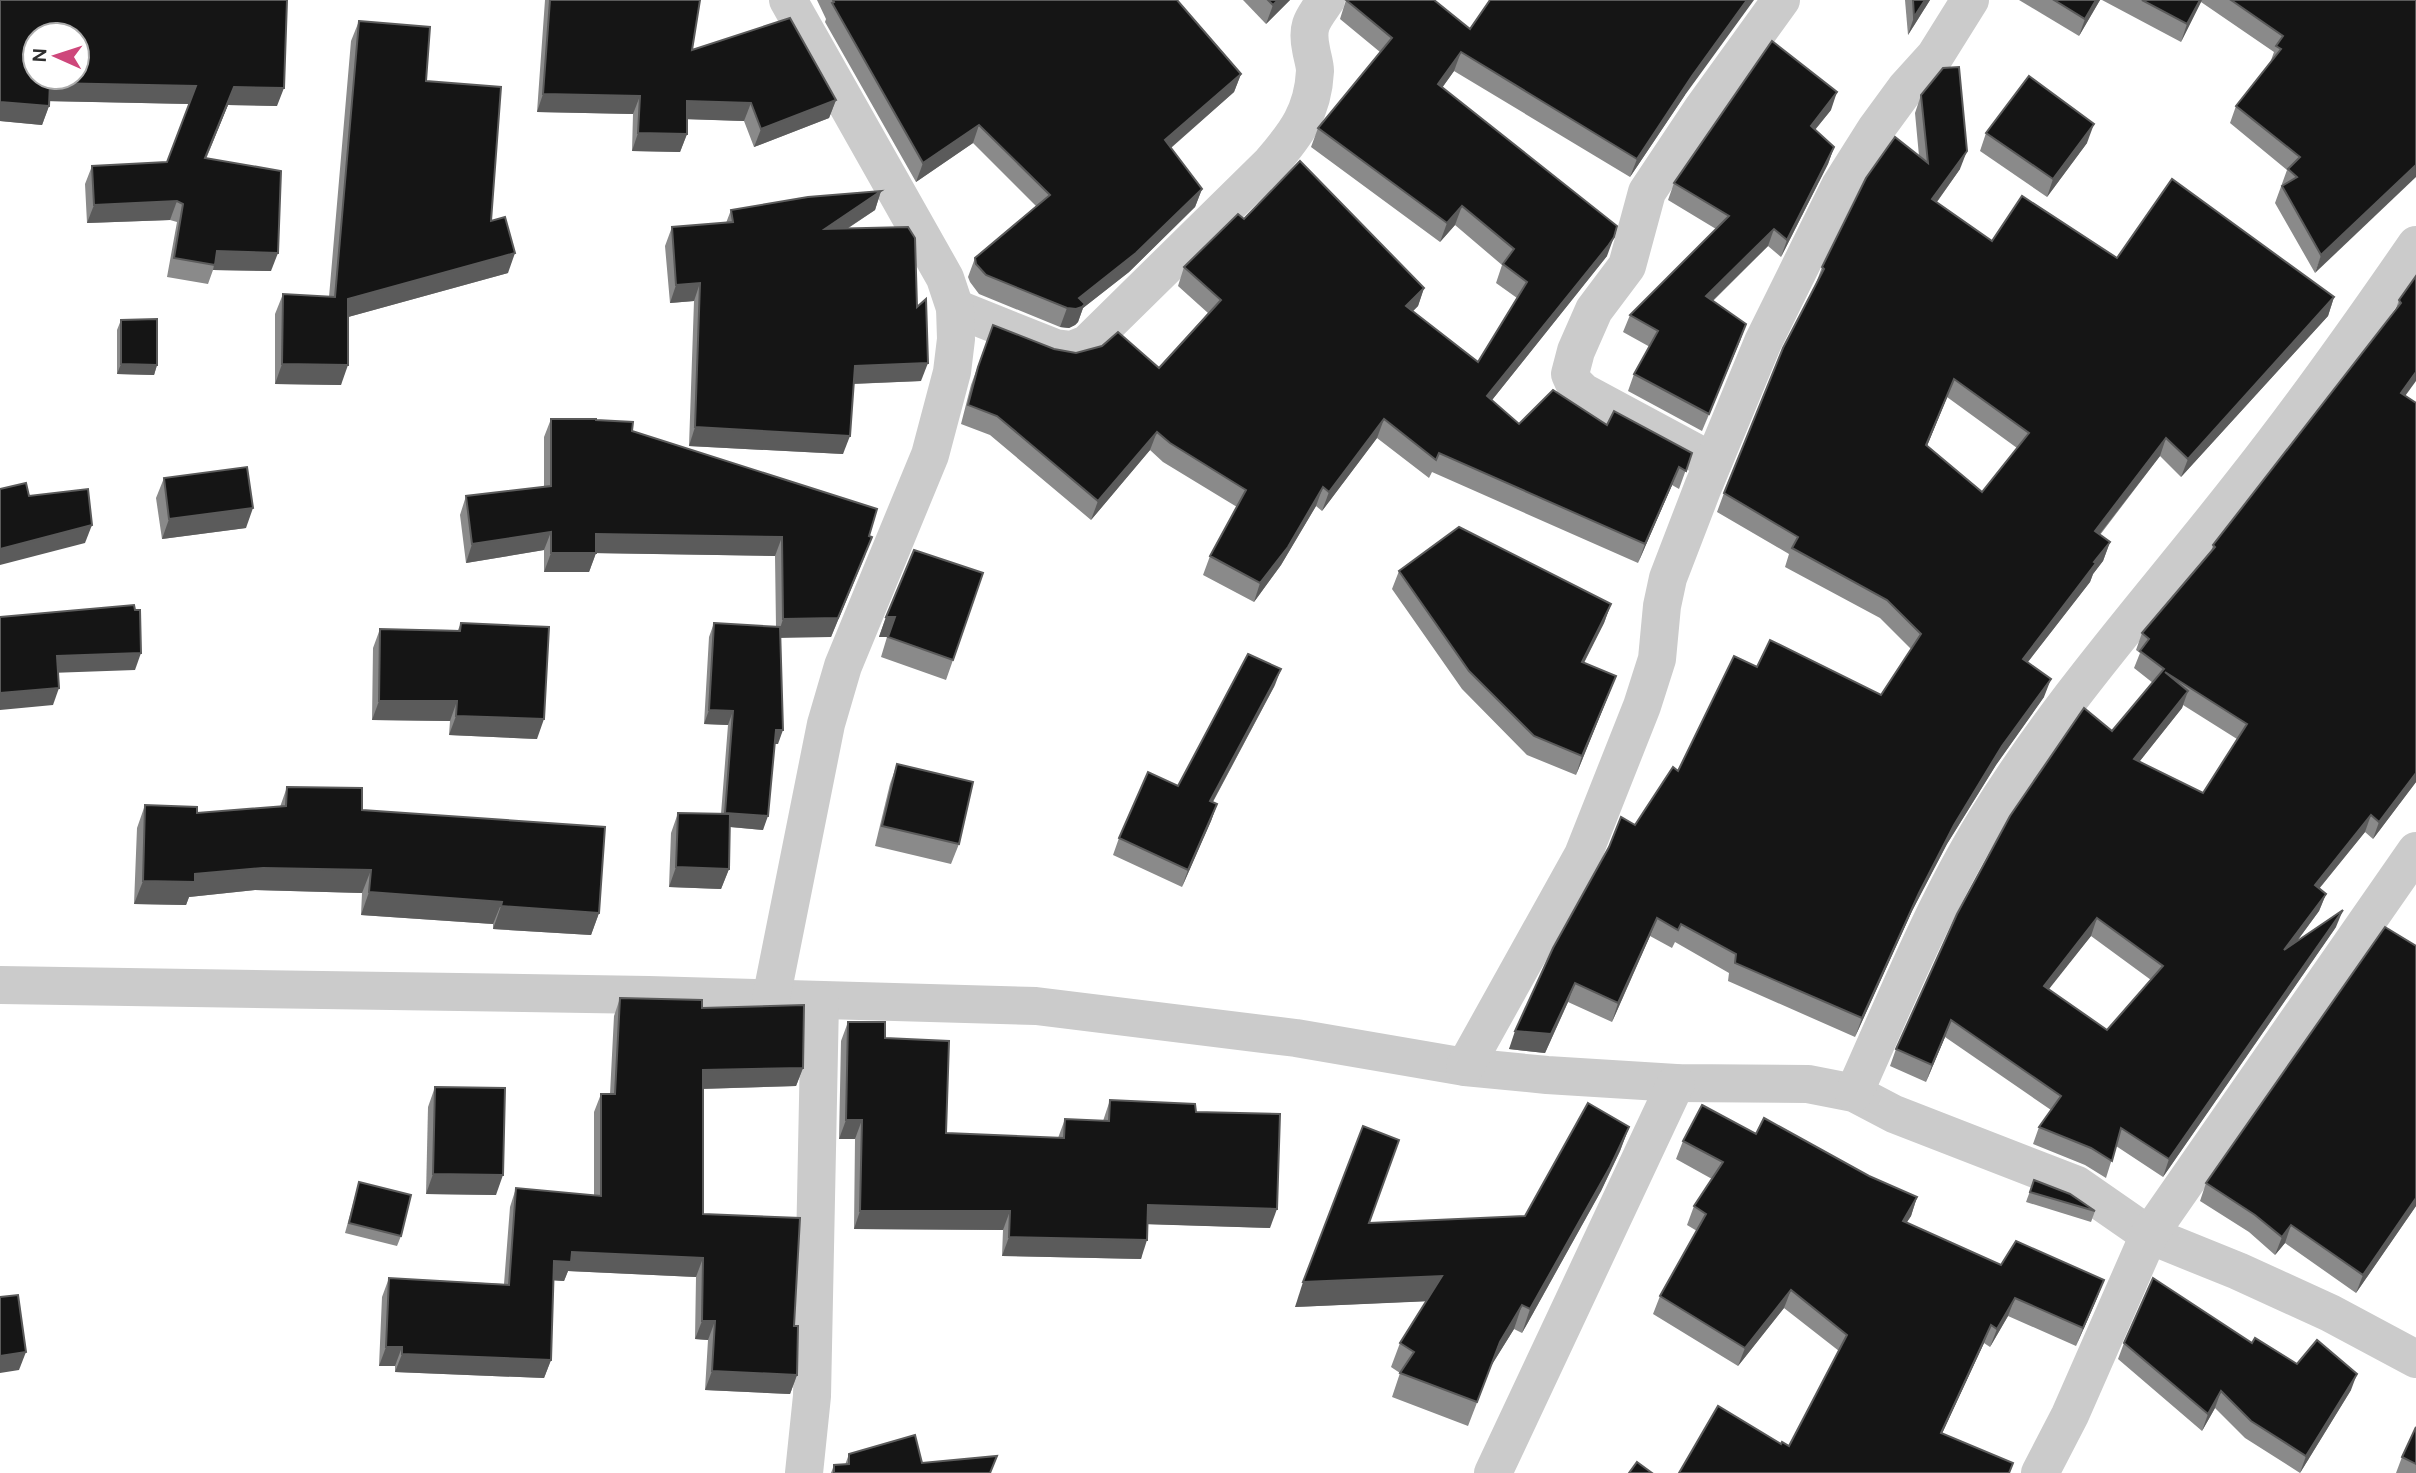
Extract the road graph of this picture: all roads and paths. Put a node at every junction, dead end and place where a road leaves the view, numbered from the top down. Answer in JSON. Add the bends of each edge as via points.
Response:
{"nodes":[{"id":1,"x":788,"y":0,"type":"edge"},
{"id":2,"x":1326,"y":0,"type":"edge"},
{"id":3,"x":1781,"y":0,"type":"edge"},
{"id":4,"x":1970,"y":0,"type":"edge"},
{"id":5,"x":2416,"y":245,"type":"edge"},
{"id":6,"x":955,"y":308,"type":"junction"},
{"id":7,"x":1713,"y":462,"type":"junction"},
{"id":8,"x":2416,"y":851,"type":"edge"},
{"id":9,"x":0,"y":985,"type":"edge"},
{"id":10,"x":771,"y":999,"type":"junction"},
{"id":11,"x":820,"y":1001,"type":"junction"},
{"id":12,"x":1465,"y":1066,"type":"junction"},
{"id":13,"x":1676,"y":1083,"type":"junction"},
{"id":14,"x":1854,"y":1093,"type":"junction"},
{"id":15,"x":2149,"y":1236,"type":"junction"},
{"id":16,"x":2416,"y":1359,"type":"edge"},
{"id":17,"x":804,"y":1473,"type":"edge"},
{"id":18,"x":1493,"y":1473,"type":"edge"},
{"id":19,"x":2040,"y":1473,"type":"edge"}],
"edges":[{"from":1,"to":6,"type":"street","via":[[946,278]]},
{"from":2,"to":6,"type":"street","via":[[1310,24],[1315,69],[1306,117],[1293,138],[1087,344],[1072,350],[1055,348]]},
{"from":3,"to":7,"type":"street","via":[[1647,192],[1627,266],[1594,310],[1570,374],[1583,392]]},
{"from":4,"to":7,"type":"street","via":[[1840,186],[1763,342]]},
{"from":5,"to":14,"type":"street","via":[[2334,365],[2064,704],[1985,821],[1945,893]]},
{"from":6,"to":10,"type":"street","via":[[952,372],[930,455],[844,666],[827,724]]},
{"from":7,"to":12,"type":"street","via":[[1668,578],[1657,659],[1642,706],[1583,855]]},
{"from":8,"to":15,"type":"street"},
{"from":9,"to":10,"type":"street"},
{"from":10,"to":11,"type":"street"},
{"from":11,"to":12,"type":"street","via":[[1036,1006],[1296,1038]]},
{"from":11,"to":17,"type":"street","via":[[813,1372]]},
{"from":12,"to":13,"type":"street"},
{"from":13,"to":14,"type":"street","via":[[1808,1084]]},
{"from":13,"to":18,"type":"street"},
{"from":14,"to":15,"type":"street","via":[[1894,1114],[2077,1185]]},
{"from":15,"to":16,"type":"street","via":[[2261,1281]]},
{"from":15,"to":19,"type":"street"}]}
